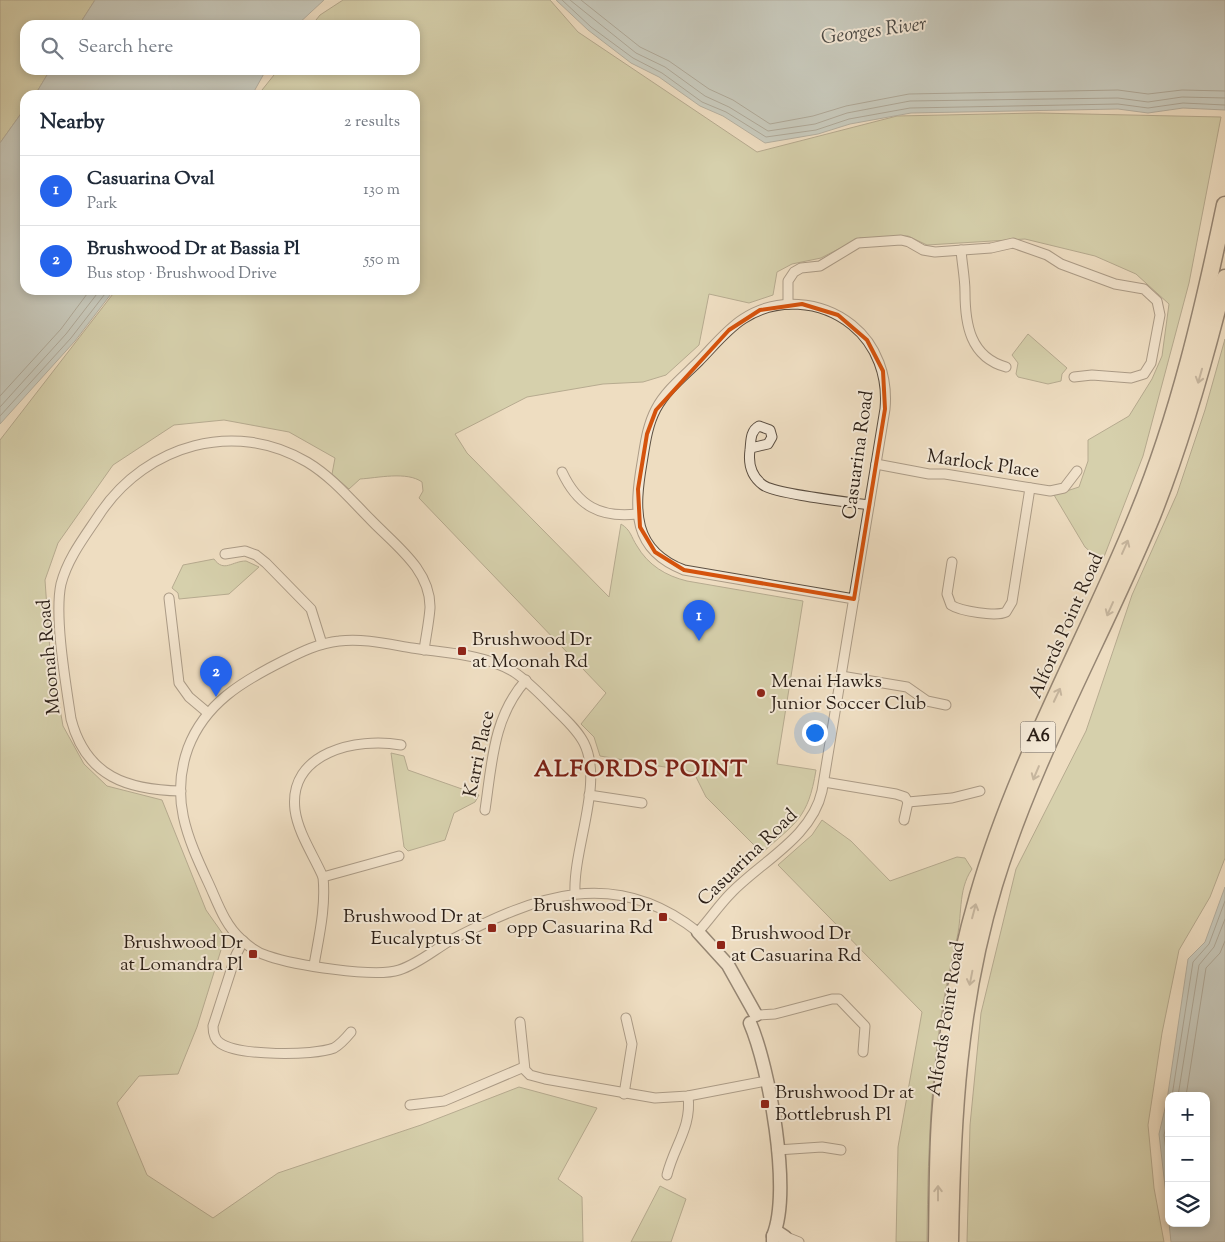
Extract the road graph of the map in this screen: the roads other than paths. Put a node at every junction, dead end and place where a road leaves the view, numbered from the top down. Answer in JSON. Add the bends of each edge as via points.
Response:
{"nodes":[{"id":1,"x":1225,"y":205,"type":"edge"},
{"id":2,"x":961,"y":250,"type":"junction"},
{"id":3,"x":1225,"y":278,"type":"edge"},
{"id":4,"x":788,"y":304,"type":"junction"},
{"id":5,"x":1006,"y":367,"type":"dead end"},
{"id":6,"x":1074,"y":377,"type":"dead end"},
{"id":7,"x":751,"y":448,"type":"dead end"},
{"id":8,"x":876,"y":464,"type":"junction"},
{"id":9,"x":1077,"y":471,"type":"dead end"},
{"id":10,"x":562,"y":472,"type":"dead end"},
{"id":11,"x":1030,"y":488,"type":"junction"},
{"id":12,"x":869,"y":505,"type":"junction"},
{"id":13,"x":637,"y":514,"type":"junction"},
{"id":14,"x":225,"y":554,"type":"dead end"},
{"id":15,"x":952,"y":562,"type":"dead end"},
{"id":16,"x":168,"y":598,"type":"dead end"},
{"id":17,"x":854,"y":599,"type":"junction"},
{"id":18,"x":322,"y":644,"type":"junction"},
{"id":19,"x":424,"y":650,"type":"junction"},
{"id":20,"x":841,"y":676,"type":"junction"},
{"id":21,"x":526,"y":680,"type":"junction"},
{"id":22,"x":946,"y":705,"type":"dead end"},
{"id":23,"x":208,"y":713,"type":"junction"},
{"id":24,"x":401,"y":745,"type":"dead end"},
{"id":25,"x":824,"y":782,"type":"junction"},
{"id":26,"x":181,"y":791,"type":"junction"},
{"id":27,"x":980,"y":791,"type":"dead end"},
{"id":28,"x":588,"y":795,"type":"junction"},
{"id":29,"x":908,"y":802,"type":"junction"},
{"id":30,"x":642,"y":803,"type":"dead end"},
{"id":31,"x":485,"y":810,"type":"dead end"},
{"id":32,"x":904,"y":820,"type":"dead end"},
{"id":33,"x":399,"y":856,"type":"dead end"},
{"id":34,"x":323,"y":877,"type":"junction"},
{"id":35,"x":575,"y":893,"type":"junction"},
{"id":36,"x":698,"y":932,"type":"junction"},
{"id":37,"x":243,"y":941,"type":"junction"},
{"id":38,"x":314,"y":965,"type":"junction"},
{"id":39,"x":626,"y":1018,"type":"dead end"},
{"id":40,"x":755,"y":1019,"type":"junction"},
{"id":41,"x":520,"y":1022,"type":"dead end"},
{"id":42,"x":351,"y":1032,"type":"dead end"},
{"id":43,"x":863,"y":1052,"type":"dead end"},
{"id":44,"x":524,"y":1067,"type":"junction"},
{"id":45,"x":766,"y":1081,"type":"junction"},
{"id":46,"x":624,"y":1094,"type":"junction"},
{"id":47,"x":688,"y":1096,"type":"junction"},
{"id":48,"x":410,"y":1105,"type":"dead end"},
{"id":49,"x":777,"y":1150,"type":"junction"},
{"id":50,"x":841,"y":1150,"type":"dead end"},
{"id":51,"x":667,"y":1175,"type":"dead end"},
{"id":52,"x":779,"y":1240,"type":"edge"},
{"id":53,"x":800,"y":1242,"type":"edge"},
{"id":54,"x":937,"y":1242,"type":"edge"},
{"id":55,"x":950,"y":1242,"type":"edge"}],
"edges":[{"from":54,"to":1,"type":"highway","name":"Alfords Point Road","number":"A6","one_way":true,"via":[[938,1146],[943,1078],[954,1002],[977,900],[1020,776],[1128,539],[1157,467],[1189,365]]},
{"from":2,"to":4,"type":"street","via":[[927,251],[901,240],[858,243],[824,264],[794,272],[788,281]]},
{"from":2,"to":5,"type":"street","via":[[965,315],[970,335],[986,358]]},
{"from":2,"to":6,"type":"street","via":[[1018,244],[1108,282],[1141,287],[1154,298],[1160,310],[1160,320],[1147,372],[1131,378]]},
{"from":3,"to":55,"type":"highway","name":"Alfords Point Road","number":"A6","one_way":true,"via":[[1193,401],[1161,493],[1031,783],[988,907],[971,979],[958,1058],[952,1135]]},
{"from":4,"to":8,"type":"street","name":"Casuarina Road","via":[[812,306],[838,315],[854,327],[872,348],[883,371],[886,394]]},
{"from":4,"to":13,"type":"street","name":"Casuarina Road","via":[[760,310],[736,324],[660,402],[647,434]]},
{"from":7,"to":12,"type":"street","via":[[751,470],[767,488]]},
{"from":8,"to":11,"type":"street","name":"Marlock Place"},
{"from":8,"to":12,"type":"street","name":"Casuarina Road"},
{"from":9,"to":11,"type":"street","name":"Marlock Place","via":[[1060,490]]},
{"from":10,"to":13,"type":"street","via":[[572,490],[593,508],[613,515]]},
{"from":11,"to":15,"type":"street","via":[[1012,602],[1006,612],[995,614],[951,605],[947,594]]},
{"from":12,"to":17,"type":"street","name":"Casuarina Road"},
{"from":13,"to":17,"type":"street","name":"Casuarina Road","via":[[642,533],[650,546],[675,567]]},
{"from":14,"to":18,"type":"street","via":[[246,551],[266,563],[311,610]]},
{"from":16,"to":23,"type":"street","via":[[179,683],[189,697]]},
{"from":17,"to":20,"type":"street","name":"Casuarina Road"},
{"from":18,"to":19,"type":"street","via":[[361,640]]},
{"from":18,"to":23,"type":"street","via":[[241,683]]},
{"from":19,"to":21,"type":"street","via":[[491,662]]},
{"from":19,"to":26,"type":"street","name":"Moonah Road","via":[[429,599],[419,571],[335,483],[313,466],[277,448],[229,441],[188,446],[152,462],[117,491],[75,551],[61,585],[60,616],[72,719],[86,752],[106,772],[124,783],[151,790]]},
{"from":20,"to":22,"type":"street","via":[[907,687],[922,699]]},
{"from":20,"to":25,"type":"street","name":"Casuarina Road"},
{"from":21,"to":28,"type":"street","via":[[585,744],[591,767]]},
{"from":21,"to":31,"type":"street","name":"Karri Place","via":[[509,701],[500,722]]},
{"from":23,"to":26,"type":"street","via":[[188,748]]},
{"from":24,"to":34,"type":"street","via":[[384,743],[339,748],[318,757],[305,772],[296,790],[295,812]]},
{"from":25,"to":29,"type":"street","via":[[896,794]]},
{"from":25,"to":36,"type":"street","name":"Casuarina Road","via":[[818,808],[808,824],[730,893]]},
{"from":26,"to":37,"type":"street","via":[[182,817],[190,844],[228,925]]},
{"from":27,"to":29,"type":"street","via":[[952,798]]},
{"from":28,"to":30,"type":"street"},
{"from":28,"to":35,"type":"street"},
{"from":29,"to":32,"type":"street"},
{"from":33,"to":34,"type":"street"},
{"from":34,"to":38,"type":"street","via":[[324,901]]},
{"from":35,"to":36,"type":"street","via":[[618,895],[656,906]]},
{"from":35,"to":38,"type":"street","via":[[526,905],[450,941],[399,970],[368,974]]},
{"from":36,"to":40,"type":"street","via":[[728,965]]},
{"from":37,"to":38,"type":"street","via":[[266,956]]},
{"from":37,"to":42,"type":"street","via":[[213,1026],[219,1043],[254,1053],[320,1051],[335,1047]]},
{"from":39,"to":46,"type":"street","via":[[632,1051]]},
{"from":40,"to":43,"type":"street","via":[[832,998],[839,999],[865,1026]]},
{"from":40,"to":45,"type":"street"},
{"from":41,"to":44,"type":"street"},
{"from":44,"to":46,"type":"street","via":[[530,1075],[540,1078]]},
{"from":44,"to":48,"type":"street","via":[[449,1099]]},
{"from":45,"to":47,"type":"street"},
{"from":45,"to":49,"type":"street"},
{"from":46,"to":47,"type":"street","via":[[655,1098]]},
{"from":47,"to":51,"type":"street","via":[[689,1119]]},
{"from":49,"to":50,"type":"street","via":[[822,1147]]},
{"from":49,"to":52,"type":"street"},
{"from":52,"to":53,"type":"street"}]}
